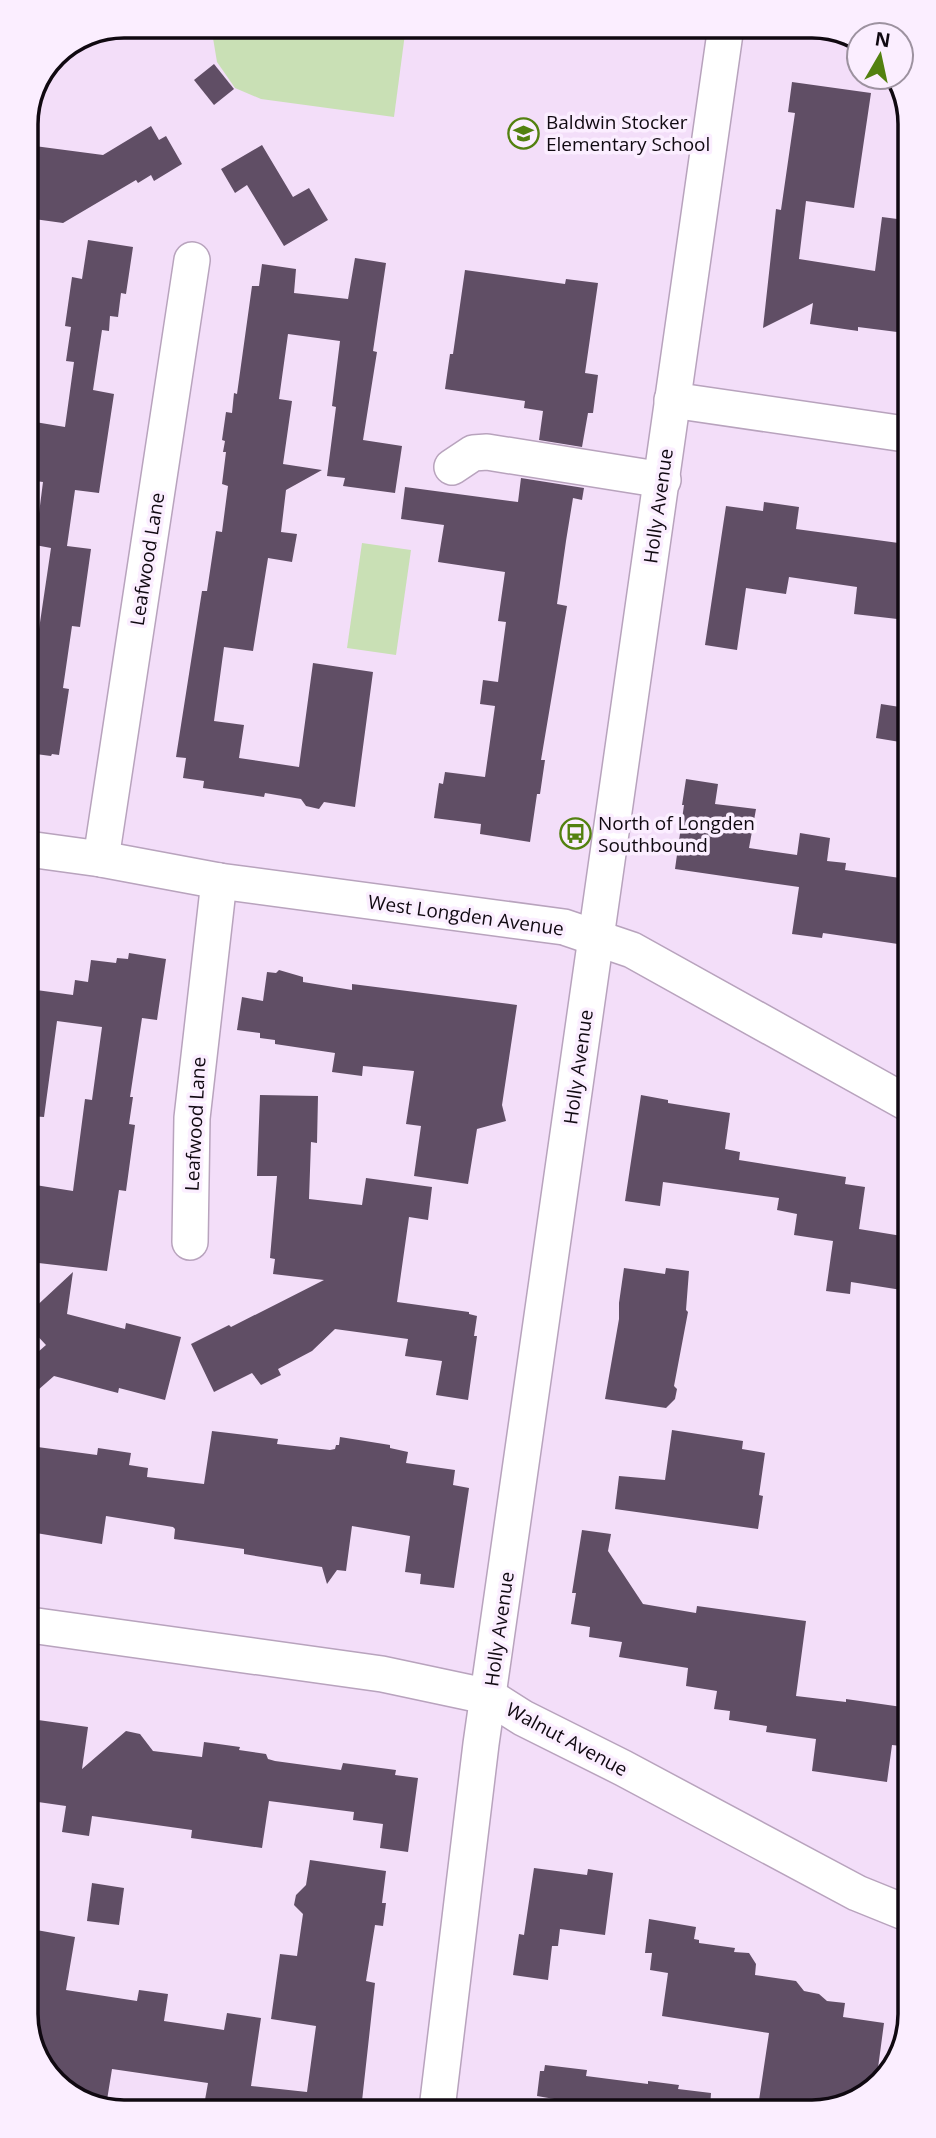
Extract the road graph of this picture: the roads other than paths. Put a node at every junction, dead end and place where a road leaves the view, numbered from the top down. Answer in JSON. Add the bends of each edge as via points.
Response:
{"nodes":[{"id":1,"x":724,"y":39,"type":"edge"},
{"id":2,"x":192,"y":260,"type":"dead end"},
{"id":3,"x":672,"y":400,"type":"junction"},
{"id":4,"x":898,"y":433,"type":"edge"},
{"id":5,"x":452,"y":467,"type":"dead end"},
{"id":6,"x":663,"y":480,"type":"junction"},
{"id":7,"x":39,"y":850,"type":"edge"},
{"id":8,"x":101,"y":859,"type":"junction"},
{"id":9,"x":219,"y":881,"type":"junction"},
{"id":10,"x":596,"y":939,"type":"junction"},
{"id":11,"x":898,"y":1098,"type":"edge"},
{"id":12,"x":190,"y":1242,"type":"dead end"},
{"id":13,"x":38,"y":1626,"type":"edge"},
{"id":14,"x":490,"y":1697,"type":"junction"},
{"id":15,"x":898,"y":1910,"type":"edge"},
{"id":16,"x":438,"y":2099,"type":"edge"}],
"edges":[{"from":1,"to":3,"type":"street","name":"Holly Avenue"},
{"from":2,"to":8,"type":"street","name":"Leafwood Lane"},
{"from":3,"to":4,"type":"street"},
{"from":3,"to":6,"type":"street","name":"Holly Avenue"},
{"from":5,"to":6,"type":"street","via":[[473,453],[487,452]]},
{"from":6,"to":10,"type":"street","name":"Holly Avenue"},
{"from":7,"to":8,"type":"street","name":"West Longden Avenue"},
{"from":8,"to":9,"type":"street","name":"West Longden Avenue"},
{"from":9,"to":10,"type":"street","name":"West Longden Avenue","via":[[516,919],[564,927]]},
{"from":9,"to":12,"type":"street","name":"Leafwood Lane","via":[[192,1118]]},
{"from":10,"to":11,"type":"street","name":"West Longden Avenue","via":[[655,962]]},
{"from":10,"to":14,"type":"street","name":"Holly Avenue"},
{"from":13,"to":14,"type":"street","name":"Walnut Avenue","via":[[382,1674]]},
{"from":14,"to":15,"type":"street","name":"Walnut Avenue","via":[[857,1893]]},
{"from":14,"to":16,"type":"street","name":"Holly Avenue"}]}
